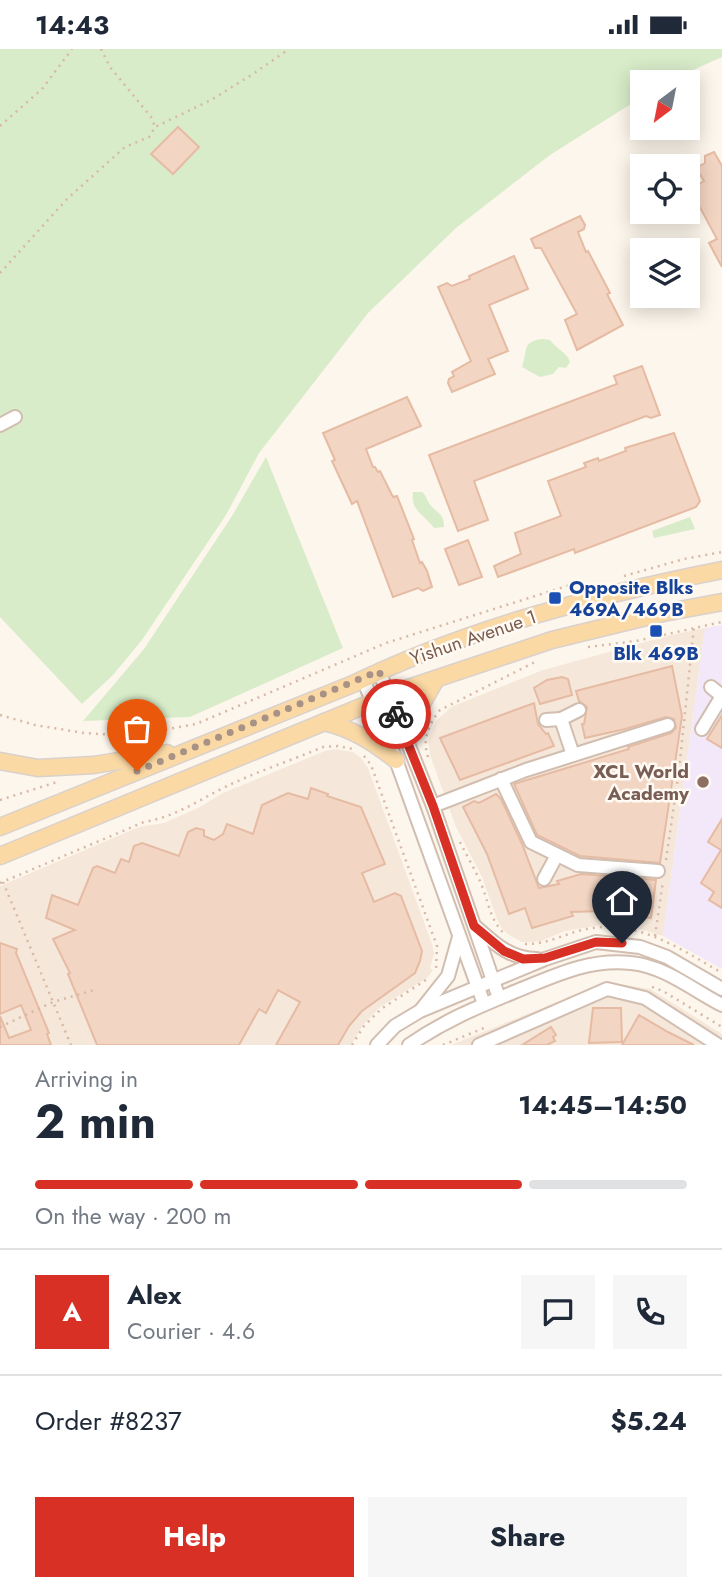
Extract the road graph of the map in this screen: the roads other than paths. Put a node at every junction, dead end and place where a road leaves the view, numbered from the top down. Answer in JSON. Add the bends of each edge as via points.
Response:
{"nodes":[{"id":1,"x":15,"y":417,"type":"dead end"},
{"id":2,"x":0,"y":425,"type":"edge"},
{"id":3,"x":722,"y":570,"type":"edge"},
{"id":4,"x":722,"y":602,"type":"edge"},
{"id":5,"x":379,"y":671,"type":"junction"},
{"id":6,"x":363,"y":679,"type":"junction"},
{"id":7,"x":436,"y":680,"type":"junction"},
{"id":8,"x":711,"y":687,"type":"dead end"},
{"id":9,"x":389,"y":696,"type":"junction"},
{"id":10,"x":373,"y":702,"type":"junction"},
{"id":11,"x":579,"y":710,"type":"dead end"},
{"id":12,"x":561,"y":719,"type":"junction"},
{"id":13,"x":546,"y":720,"type":"dead end"},
{"id":14,"x":324,"y":722,"type":"junction"},
{"id":15,"x":668,"y":725,"type":"dead end"},
{"id":16,"x":702,"y":729,"type":"dead end"},
{"id":17,"x":407,"y":741,"type":"junction"},
{"id":18,"x":188,"y":751,"type":"junction"},
{"id":19,"x":573,"y":755,"type":"junction"},
{"id":20,"x":396,"y":760,"type":"junction"},
{"id":21,"x":0,"y":761,"type":"edge"},
{"id":22,"x":501,"y":779,"type":"junction"},
{"id":23,"x":433,"y":806,"type":"junction"},
{"id":24,"x":0,"y":827,"type":"edge"},
{"id":25,"x":557,"y":855,"type":"junction"},
{"id":26,"x":0,"y":856,"type":"edge"},
{"id":27,"x":658,"y":871,"type":"dead end"},
{"id":28,"x":544,"y":879,"type":"dead end"},
{"id":29,"x":474,"y":926,"type":"junction"},
{"id":30,"x":459,"y":936,"type":"junction"},
{"id":31,"x":545,"y":958,"type":"junction"},
{"id":32,"x":493,"y":981,"type":"junction"},
{"id":33,"x":477,"y":988,"type":"junction"},
{"id":34,"x":722,"y":989,"type":"edge"},
{"id":35,"x":499,"y":998,"type":"junction"},
{"id":36,"x":484,"y":1004,"type":"junction"},
{"id":37,"x":722,"y":1005,"type":"edge"},
{"id":38,"x":420,"y":1011,"type":"junction"},
{"id":39,"x":377,"y":1045,"type":"edge"},
{"id":40,"x":409,"y":1045,"type":"edge"},
{"id":41,"x":478,"y":1045,"type":"edge"},
{"id":42,"x":718,"y":1045,"type":"edge"}],
"edges":[{"from":1,"to":2,"type":"street"},
{"from":3,"to":5,"type":"main road","name":"Yishun Avenue 1","via":[[517,621]]},
{"from":4,"to":7,"type":"main road","name":"Yishun Avenue 1","via":[[552,640]]},
{"from":5,"to":6,"type":"main road","name":"Yishun Avenue 1"},
{"from":5,"to":9,"type":"street"},
{"from":6,"to":10,"type":"street"},
{"from":6,"to":18,"type":"main road","name":"Yishun Avenue 1"},
{"from":7,"to":9,"type":"main road","name":"Yishun Avenue 1"},
{"from":7,"to":17,"type":"main road","via":[[411,723]]},
{"from":8,"to":16,"type":"street","via":[[722,696]]},
{"from":9,"to":10,"type":"main road","name":"Yishun Avenue 1"},
{"from":9,"to":17,"type":"street"},
{"from":10,"to":14,"type":"main road","name":"Yishun Avenue 1"},
{"from":10,"to":20,"type":"street"},
{"from":11,"to":12,"type":"street"},
{"from":12,"to":13,"type":"street"},
{"from":12,"to":19,"type":"street"},
{"from":14,"to":20,"type":"main road","via":[[347,728]]},
{"from":14,"to":26,"type":"main road","name":"Yishun Avenue 1"},
{"from":15,"to":19,"type":"street"},
{"from":17,"to":23,"type":"street"},
{"from":18,"to":21,"type":"main road","via":[[38,768]]},
{"from":18,"to":24,"type":"main road","name":"Yishun Avenue 1"},
{"from":19,"to":22,"type":"street"},
{"from":20,"to":30,"type":"street"},
{"from":22,"to":23,"type":"street"},
{"from":22,"to":25,"type":"street","via":[[531,842]]},
{"from":23,"to":29,"type":"street"},
{"from":25,"to":27,"type":"street","via":[[578,865]]},
{"from":25,"to":28,"type":"street"},
{"from":29,"to":31,"type":"street","via":[[504,951],[523,959]]},
{"from":29,"to":32,"type":"street"},
{"from":30,"to":33,"type":"street"},
{"from":30,"to":38,"type":"street","via":[[448,976]]},
{"from":31,"to":32,"type":"street"},
{"from":31,"to":34,"type":"street","via":[[596,942],[622,943],[667,957]]},
{"from":32,"to":33,"type":"street"},
{"from":32,"to":35,"type":"street"},
{"from":33,"to":36,"type":"street"},
{"from":33,"to":38,"type":"street"},
{"from":35,"to":36,"type":"street"},
{"from":35,"to":37,"type":"street","via":[[564,971],[600,962],[633,963],[664,973]]},
{"from":36,"to":40,"type":"street"},
{"from":38,"to":39,"type":"street","via":[[395,1026]]},
{"from":41,"to":42,"type":"street","via":[[607,989],[645,998]]}]}
